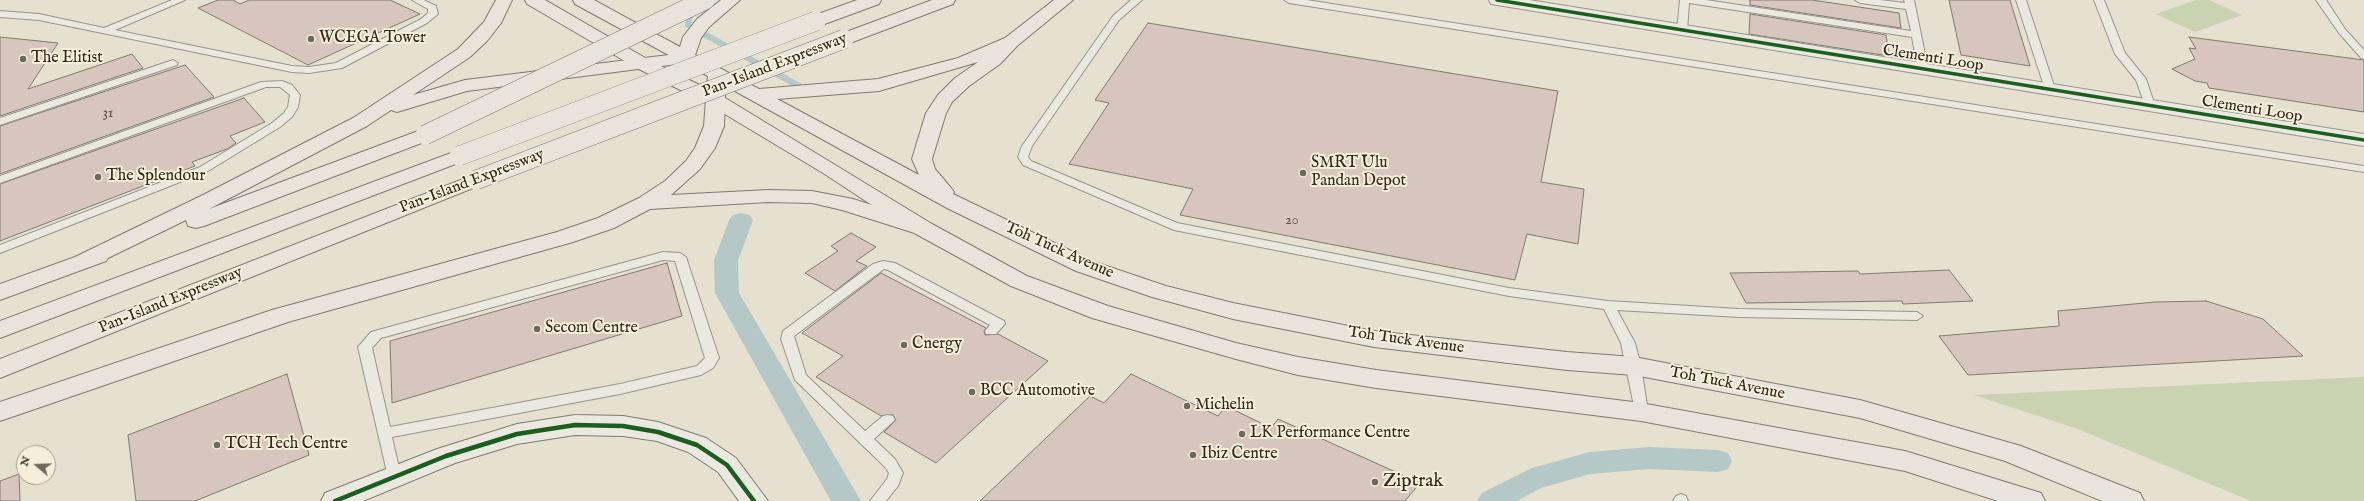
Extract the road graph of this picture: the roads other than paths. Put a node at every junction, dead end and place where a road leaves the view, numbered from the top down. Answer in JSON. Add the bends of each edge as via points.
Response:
{"nodes":[{"id":1,"x":180,"y":0,"type":"edge"},
{"id":2,"x":417,"y":0,"type":"edge"},
{"id":3,"x":504,"y":0,"type":"edge"},
{"id":4,"x":533,"y":0,"type":"edge"},
{"id":5,"x":581,"y":0,"type":"edge"},
{"id":6,"x":705,"y":0,"type":"edge"},
{"id":7,"x":732,"y":0,"type":"edge"},
{"id":8,"x":873,"y":0,"type":"edge"},
{"id":9,"x":947,"y":0,"type":"edge"},
{"id":10,"x":1065,"y":0,"type":"edge"},
{"id":11,"x":1137,"y":0,"type":"edge"},
{"id":12,"x":1289,"y":0,"type":"edge"},
{"id":13,"x":1497,"y":0,"type":"edge"},
{"id":14,"x":1687,"y":0,"type":"edge"},
{"id":15,"x":1860,"y":0,"type":"edge"},
{"id":16,"x":2021,"y":0,"type":"edge"},
{"id":17,"x":2099,"y":0,"type":"edge"},
{"id":18,"x":2321,"y":0,"type":"edge"},
{"id":19,"x":1910,"y":4,"type":"edge"},
{"id":20,"x":0,"y":14,"type":"edge"},
{"id":21,"x":108,"y":30,"type":"junction"},
{"id":22,"x":1682,"y":30,"type":"junction"},
{"id":23,"x":1916,"y":35,"type":"junction"},
{"id":24,"x":1012,"y":42,"type":"junction"},
{"id":25,"x":2364,"y":56,"type":"edge"},
{"id":26,"x":685,"y":58,"type":"junction"},
{"id":27,"x":173,"y":63,"type":"dead end"},
{"id":28,"x":642,"y":63,"type":"junction"},
{"id":29,"x":1923,"y":69,"type":"junction"},
{"id":30,"x":717,"y":74,"type":"junction"},
{"id":31,"x":687,"y":86,"type":"junction"},
{"id":32,"x":2050,"y":89,"type":"junction"},
{"id":33,"x":757,"y":94,"type":"junction"},
{"id":34,"x":715,"y":100,"type":"junction"},
{"id":35,"x":2150,"y":106,"type":"junction"},
{"id":36,"x":0,"y":122,"type":"edge"},
{"id":37,"x":360,"y":122,"type":"junction"},
{"id":38,"x":2364,"y":140,"type":"edge"},
{"id":39,"x":2364,"y":170,"type":"edge"},
{"id":40,"x":0,"y":180,"type":"edge"},
{"id":41,"x":646,"y":203,"type":"junction"},
{"id":42,"x":954,"y":203,"type":"junction"},
{"id":43,"x":924,"y":229,"type":"junction"},
{"id":44,"x":0,"y":250,"type":"edge"},
{"id":45,"x":83,"y":261,"type":"junction"},
{"id":46,"x":0,"y":292,"type":"edge"},
{"id":47,"x":1608,"y":305,"type":"junction"},
{"id":48,"x":1917,"y":316,"type":"dead end"},
{"id":49,"x":0,"y":330,"type":"edge"},
{"id":50,"x":991,"y":331,"type":"dead end"},
{"id":51,"x":1634,"y":366,"type":"junction"},
{"id":52,"x":0,"y":369,"type":"edge"},
{"id":53,"x":0,"y":412,"type":"edge"},
{"id":54,"x":1641,"y":412,"type":"junction"},
{"id":55,"x":888,"y":420,"type":"dead end"},
{"id":56,"x":384,"y":433,"type":"junction"},
{"id":57,"x":865,"y":439,"type":"junction"},
{"id":58,"x":394,"y":477,"type":"junction"},
{"id":59,"x":335,"y":501,"type":"edge"},
{"id":60,"x":754,"y":501,"type":"edge"},
{"id":61,"x":877,"y":501,"type":"edge"},
{"id":62,"x":2031,"y":501,"type":"edge"},
{"id":63,"x":2130,"y":501,"type":"edge"}],
"edges":[{"from":1,"to":21,"type":"lane"},
{"from":2,"to":21,"type":"lane","via":[[433,8],[432,14],[424,21],[338,66],[310,70],[292,69]]},
{"from":3,"to":37,"type":"main road","via":[[492,23],[464,53]]},
{"from":4,"to":28,"type":"main road"},
{"from":5,"to":26,"type":"main road","name":"Toh Tuck Avenue"},
{"from":6,"to":45,"type":"main road","bridge":true,"via":[[425,135]]},
{"from":7,"to":26,"type":"main road","via":[[703,23],[692,37]]},
{"from":8,"to":49,"type":"main road","name":"Pan-Island Expressway","bridge":true},
{"from":9,"to":52,"type":"main road","name":"Pan-Island Expressway","bridge":true,"via":[[476,180]]},
{"from":10,"to":24,"type":"main road"},
{"from":11,"to":47,"type":"lane","via":[[1116,18],[1027,146],[1024,157],[1027,163],[1174,226],[1509,292]]},
{"from":12,"to":39,"type":"lane","via":[[1847,86]]},
{"from":13,"to":22,"type":"street","name":"Clementi Loop"},
{"from":14,"to":22,"type":"lane"},
{"from":14,"to":23,"type":"lane"},
{"from":15,"to":19,"type":"lane"},
{"from":16,"to":32,"type":"lane"},
{"from":17,"to":35,"type":"lane","via":[[2120,54],[2141,79]]},
{"from":18,"to":25,"type":"lane","via":[[2342,31]]},
{"from":19,"to":23,"type":"lane"},
{"from":20,"to":21,"type":"lane","via":[[39,16]]},
{"from":22,"to":29,"type":"street","name":"Clementi Loop"},
{"from":23,"to":29,"type":"lane"},
{"from":24,"to":33,"type":"main road","via":[[964,62],[879,84]]},
{"from":24,"to":42,"type":"main road","via":[[994,60],[962,82],[945,98],[936,113],[922,159],[926,170]]},
{"from":26,"to":28,"type":"main road"},
{"from":26,"to":30,"type":"main road","name":"Toh Tuck Avenue"},
{"from":26,"to":31,"type":"main road"},
{"from":27,"to":36,"type":"lane"},
{"from":28,"to":31,"type":"main road"},
{"from":28,"to":37,"type":"main road","via":[[465,86],[402,104]]},
{"from":29,"to":32,"type":"street","name":"Clementi Loop"},
{"from":30,"to":33,"type":"main road","name":"Toh Tuck Avenue"},
{"from":30,"to":34,"type":"main road"},
{"from":31,"to":34,"type":"main road"},
{"from":32,"to":35,"type":"street","name":"Clementi Loop"},
{"from":33,"to":34,"type":"main road"},
{"from":33,"to":42,"type":"main road","name":"Toh Tuck Avenue"},
{"from":34,"to":41,"type":"main road","via":[[714,126],[705,148],[693,165],[672,185]]},
{"from":34,"to":43,"type":"main road","via":[[830,168]]},
{"from":35,"to":38,"type":"street","name":"Clementi Loop"},
{"from":37,"to":45,"type":"main road","via":[[210,200]]},
{"from":40,"to":44,"type":"lane","via":[[265,84],[282,84],[294,95],[293,107],[276,126],[204,169]]},
{"from":41,"to":43,"type":"main road","via":[[768,196],[812,197],[846,204]]},
{"from":41,"to":53,"type":"main road","via":[[606,223],[565,237],[280,316]]},
{"from":42,"to":51,"type":"main road","name":"Toh Tuck Avenue","via":[[1084,266],[1160,292],[1233,311],[1374,339]]},
{"from":43,"to":54,"type":"main road","via":[[1019,281],[1100,312],[1236,351],[1298,366],[1376,378]]},
{"from":45,"to":46,"type":"main road"},
{"from":47,"to":48,"type":"lane","via":[[1739,313]]},
{"from":47,"to":51,"type":"lane","via":[[1628,342]]},
{"from":50,"to":57,"type":"lane","via":[[999,324],[891,266],[883,265],[792,330],[787,339],[800,377]]},
{"from":51,"to":54,"type":"lane"},
{"from":51,"to":63,"type":"main road","name":"Toh Tuck Avenue","via":[[1860,410],[2012,453]]},
{"from":54,"to":62,"type":"main road","via":[[1905,461]]},
{"from":55,"to":57,"type":"lane"},
{"from":56,"to":56,"type":"lane","via":[[365,347],[376,335],[663,256],[680,257],[712,358],[701,370],[620,389]]},
{"from":56,"to":58,"type":"lane"},
{"from":57,"to":61,"type":"lane","via":[[890,463],[896,473],[893,482]]},
{"from":58,"to":59,"type":"street"},
{"from":58,"to":60,"type":"street","via":[[446,456],[517,434],[575,425],[623,426],[658,432],[697,445],[727,465]]}]}
